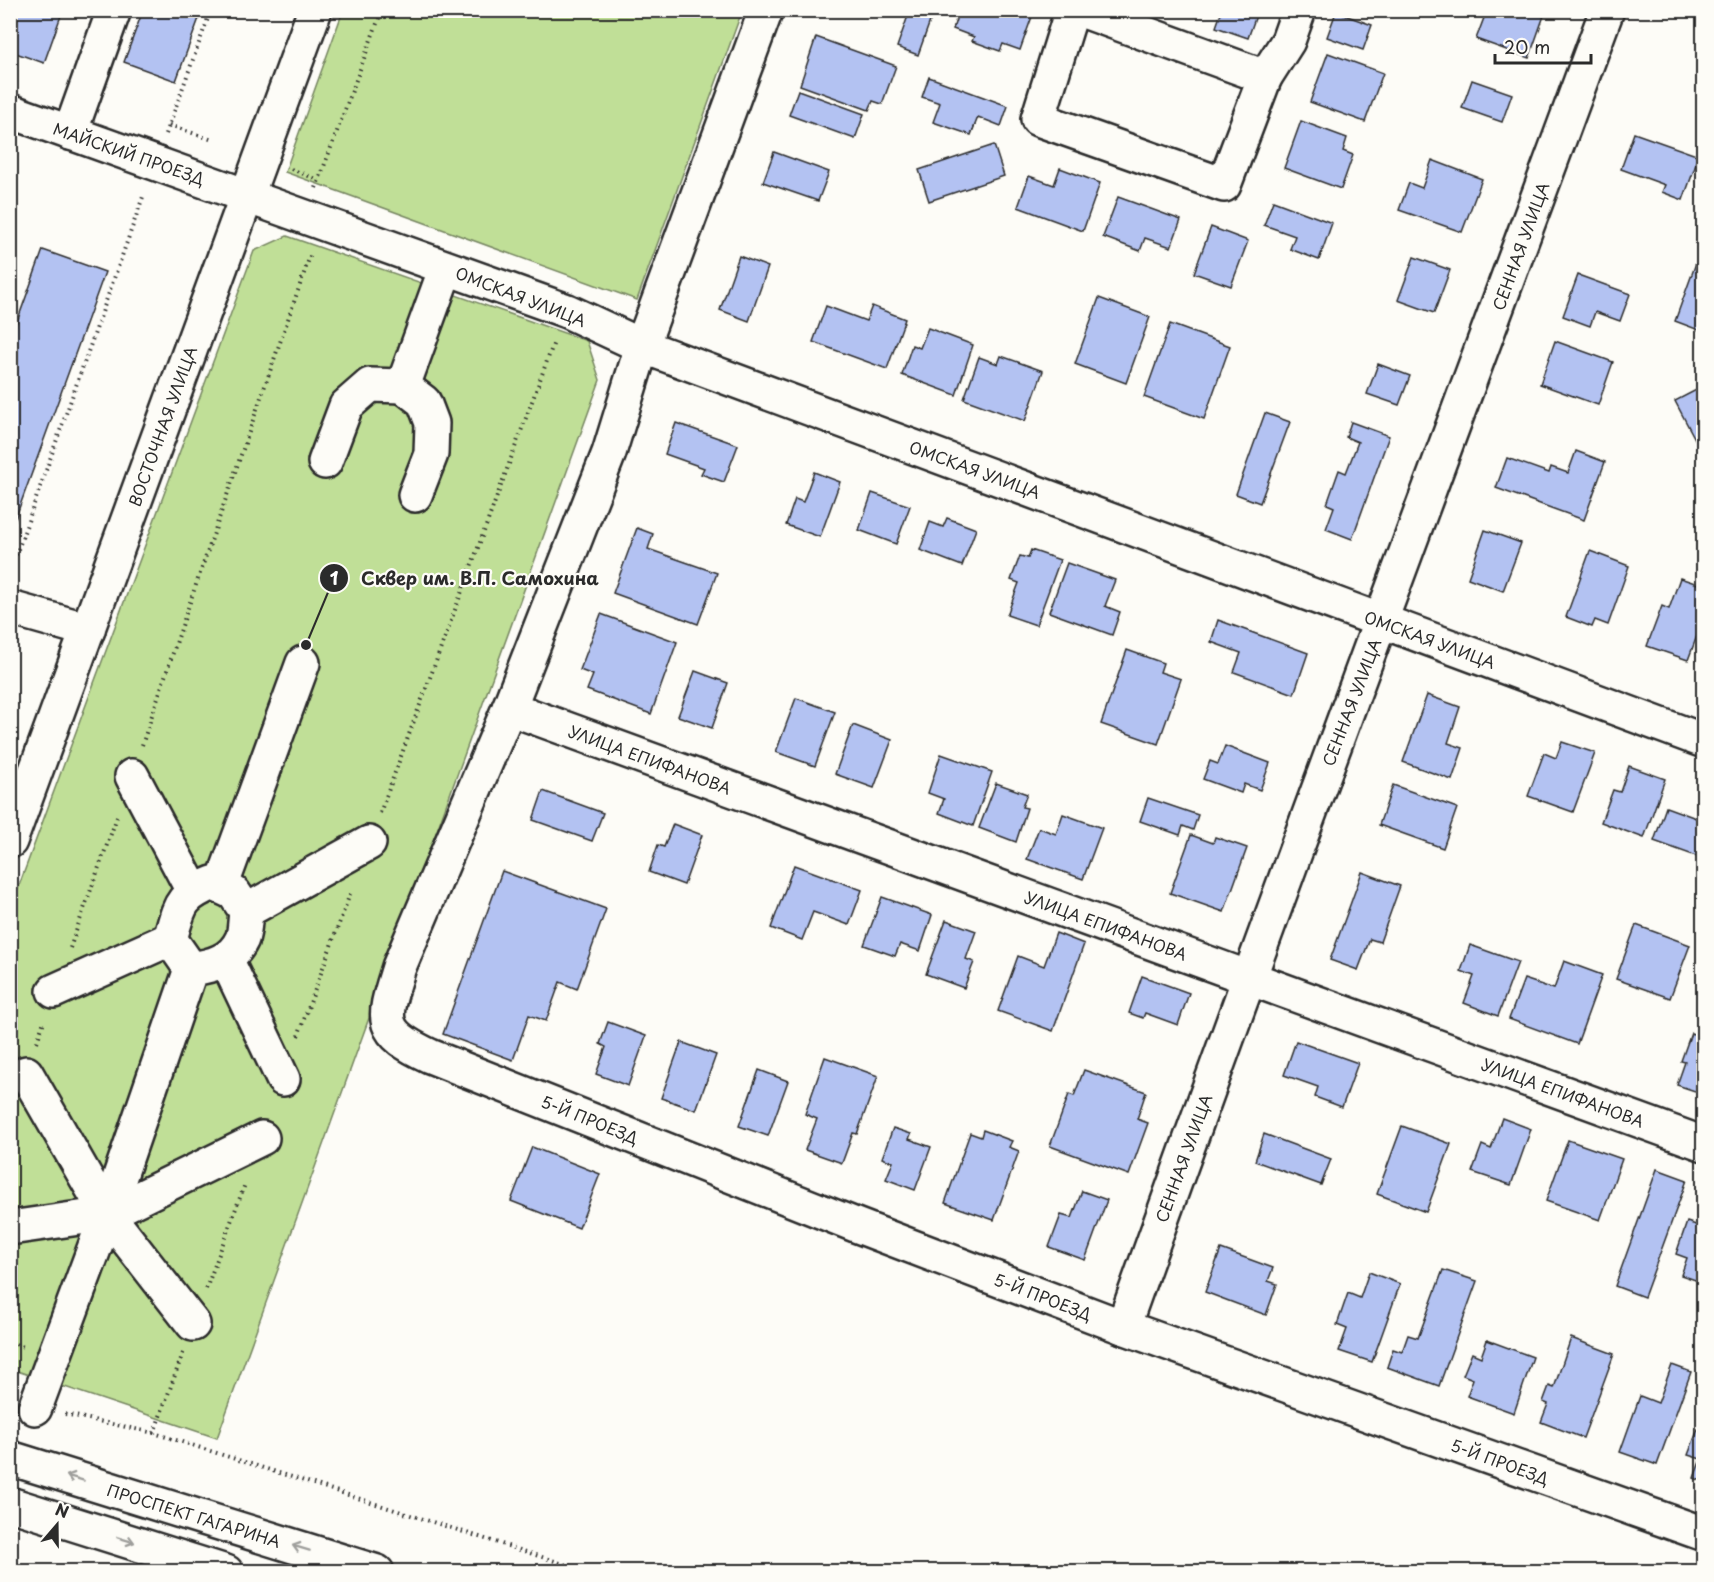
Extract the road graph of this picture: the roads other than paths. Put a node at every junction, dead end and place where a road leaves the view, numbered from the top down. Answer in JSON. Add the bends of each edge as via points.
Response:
{"nodes":[{"id":1,"x":114,"y":10,"type":"edge"},
{"id":2,"x":315,"y":10,"type":"edge"},
{"id":3,"x":766,"y":10,"type":"edge"},
{"id":4,"x":1072,"y":10,"type":"edge"},
{"id":5,"x":1081,"y":10,"type":"edge"},
{"id":6,"x":1299,"y":10,"type":"edge"},
{"id":7,"x":1607,"y":10,"type":"edge"},
{"id":8,"x":1265,"y":77,"type":"junction"},
{"id":9,"x":10,"y":111,"type":"edge"},
{"id":10,"x":70,"y":133,"type":"junction"},
{"id":11,"x":247,"y":195,"type":"junction"},
{"id":12,"x":442,"y":276,"type":"dead end"},
{"id":13,"x":642,"y":346,"type":"junction"},
{"id":14,"x":403,"y":386,"type":"junction"},
{"id":15,"x":325,"y":462,"type":"dead end"},
{"id":16,"x":415,"y":495,"type":"dead end"},
{"id":17,"x":10,"y":608,"type":"edge"},
{"id":18,"x":1382,"y":621,"type":"junction"},
{"id":19,"x":88,"y":630,"type":"junction"},
{"id":20,"x":303,"y":663,"type":"dead end"},
{"id":21,"x":509,"y":708,"type":"junction"},
{"id":22,"x":1704,"y":741,"type":"edge"},
{"id":23,"x":132,"y":776,"type":"dead end"},
{"id":24,"x":18,"y":794,"type":"edge"},
{"id":25,"x":10,"y":841,"type":"edge"},
{"id":26,"x":369,"y":843,"type":"dead end"},
{"id":27,"x":207,"y":889,"type":"junction"},
{"id":28,"x":246,"y":911,"type":"junction"},
{"id":29,"x":170,"y":939,"type":"junction"},
{"id":30,"x":226,"y":959,"type":"junction"},
{"id":31,"x":192,"y":969,"type":"junction"},
{"id":32,"x":1248,"y":976,"type":"junction"},
{"id":33,"x":54,"y":991,"type":"dead end"},
{"id":34,"x":26,"y":1074,"type":"dead end"},
{"id":35,"x":283,"y":1078,"type":"dead end"},
{"id":36,"x":262,"y":1138,"type":"dead end"},
{"id":37,"x":1704,"y":1143,"type":"edge"},
{"id":38,"x":107,"y":1214,"type":"junction"},
{"id":39,"x":10,"y":1228,"type":"edge"},
{"id":40,"x":194,"y":1324,"type":"road end"},
{"id":41,"x":1123,"y":1327,"type":"junction"},
{"id":42,"x":35,"y":1408,"type":"road end"},
{"id":43,"x":10,"y":1458,"type":"edge"},
{"id":44,"x":10,"y":1504,"type":"edge"},
{"id":45,"x":1704,"y":1534,"type":"edge"},
{"id":46,"x":226,"y":1572,"type":"edge"},
{"id":47,"x":377,"y":1572,"type":"edge"}],
"edges":[{"from":1,"to":10,"type":"street"},
{"from":2,"to":11,"type":"street","name":"ВОСТОЧНАЯ УЛИЦА"},
{"from":3,"to":13,"type":"street"},
{"from":4,"to":8,"type":"street","via":[[1038,118],[1224,185]]},
{"from":5,"to":8,"type":"street"},
{"from":6,"to":8,"type":"street","via":[[1288,41]]},
{"from":7,"to":18,"type":"street","name":"СЕННАЯ УЛИЦА"},
{"from":9,"to":10,"type":"street","name":"МАЙСКИЙ ПРОЕЗД"},
{"from":10,"to":11,"type":"street","name":"МАЙСКИЙ ПРОЕЗД"},
{"from":11,"to":13,"type":"street","name":"ОМСКАЯ УЛИЦА","via":[[567,311]]},
{"from":11,"to":19,"type":"street","name":"ВОСТОЧНАЯ УЛИЦА"},
{"from":12,"to":14,"type":"street"},
{"from":13,"to":18,"type":"street","name":"ОМСКАЯ УЛИЦА"},
{"from":13,"to":21,"type":"street","via":[[609,453]]},
{"from":14,"to":15,"type":"street","via":[[370,385],[346,406]]},
{"from":14,"to":16,"type":"street","via":[[424,402],[432,423],[431,454]]},
{"from":17,"to":19,"type":"street"},
{"from":18,"to":22,"type":"street","name":"ОМСКАЯ УЛИЦА"},
{"from":18,"to":32,"type":"street","name":"СЕННАЯ УЛИЦА"},
{"from":19,"to":24,"type":"street","name":"ВОСТОЧНАЯ УЛИЦА"},
{"from":20,"to":27,"type":"street"},
{"from":21,"to":32,"type":"street","name":"УЛИЦА ЕПИФАНОВА"},
{"from":21,"to":41,"type":"street","name":"5-Й ПРОЕЗД","via":[[399,967],[386,1020],[393,1032],[407,1045],[430,1056]]},
{"from":23,"to":27,"type":"street"},
{"from":24,"to":25,"type":"street","name":"ВОСТОЧНАЯ УЛИЦА"},
{"from":26,"to":28,"type":"street"},
{"from":27,"to":28,"type":"street","via":[[234,893]]},
{"from":27,"to":29,"type":"street","via":[[180,906]]},
{"from":28,"to":30,"type":"street","via":[[242,939]]},
{"from":29,"to":31,"type":"street"},
{"from":29,"to":33,"type":"street"},
{"from":30,"to":31,"type":"street"},
{"from":30,"to":35,"type":"street"},
{"from":31,"to":38,"type":"street"},
{"from":32,"to":37,"type":"street","name":"УЛИЦА ЕПИФАНОВА"},
{"from":32,"to":41,"type":"street","name":"СЕННАЯ УЛИЦА"},
{"from":34,"to":38,"type":"street"},
{"from":36,"to":38,"type":"street"},
{"from":38,"to":39,"type":"street"},
{"from":38,"to":40,"type":"street"},
{"from":38,"to":42,"type":"street"},
{"from":41,"to":45,"type":"street","name":"5-Й ПРОЕЗД"},
{"from":47,"to":43,"type":"street","name":"ПРОСПЕКТ ГАГАРИНА","one_way":true},
{"from":44,"to":46,"type":"street","one_way":true}]}
